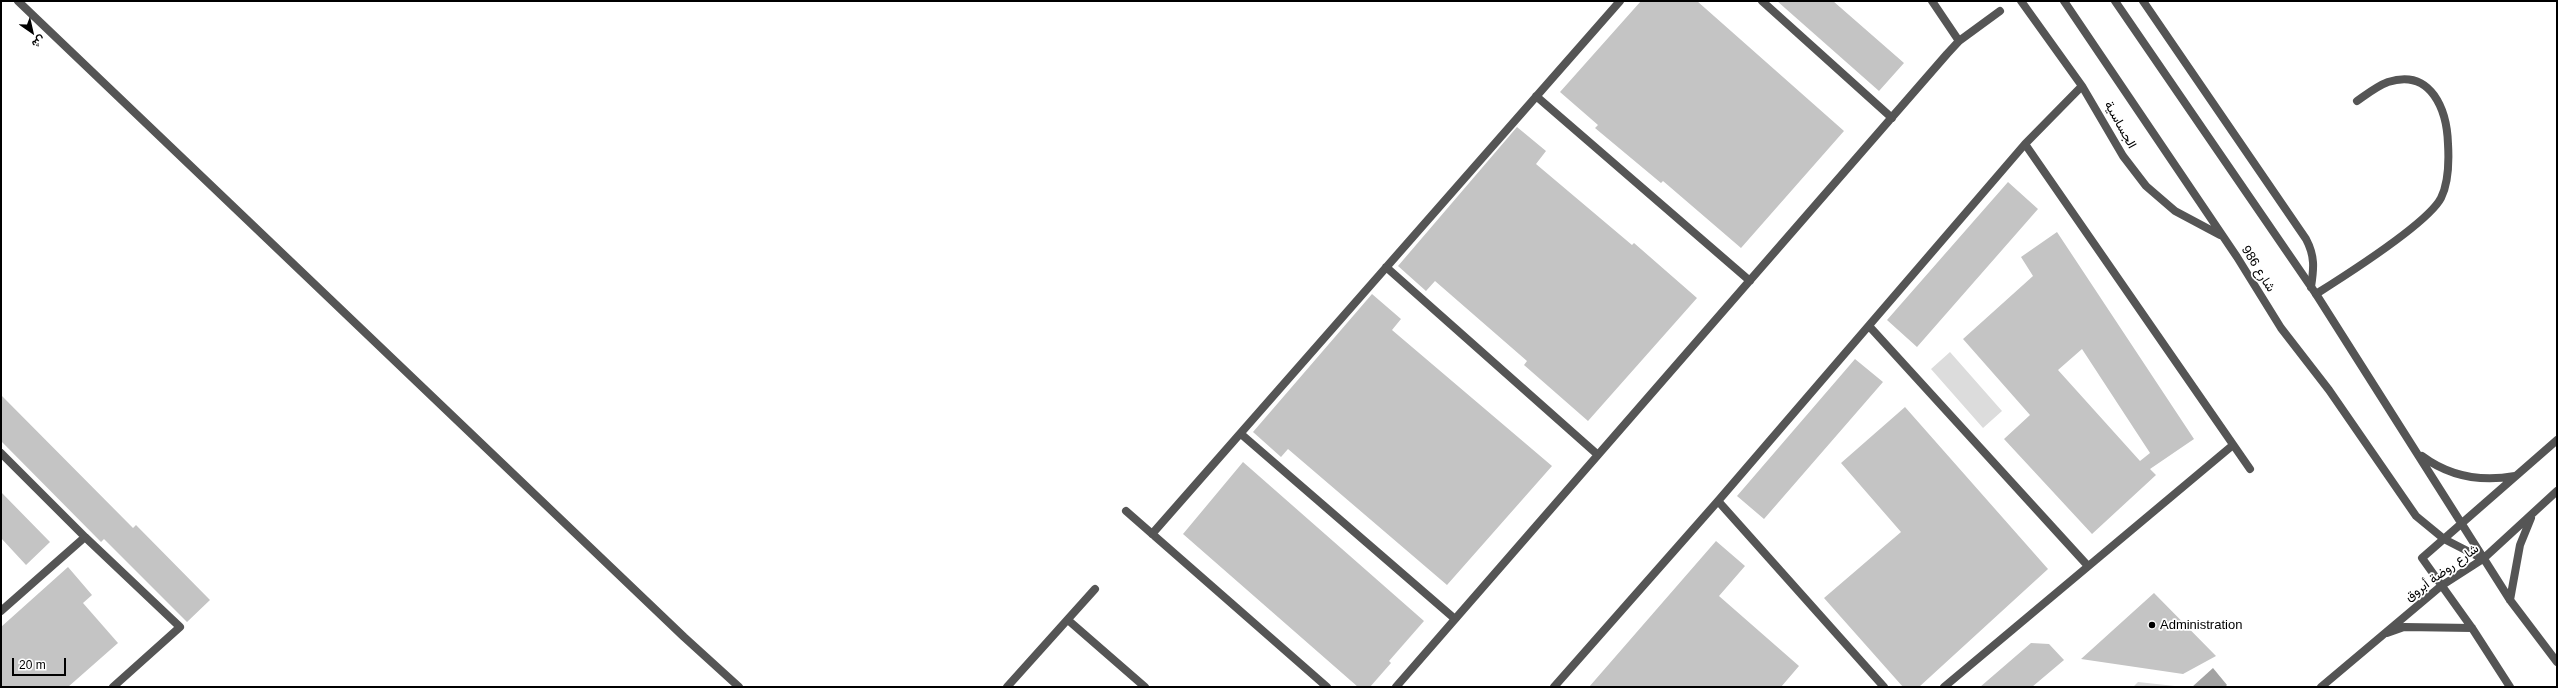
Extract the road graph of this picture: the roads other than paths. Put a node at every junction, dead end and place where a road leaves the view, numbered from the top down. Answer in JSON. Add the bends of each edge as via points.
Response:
{"nodes":[{"id":1,"x":18,"y":1,"type":"edge"},
{"id":2,"x":1620,"y":1,"type":"edge"},
{"id":3,"x":1762,"y":1,"type":"edge"},
{"id":4,"x":1932,"y":1,"type":"edge"},
{"id":5,"x":2021,"y":1,"type":"edge"},
{"id":6,"x":2064,"y":1,"type":"edge"},
{"id":7,"x":2115,"y":1,"type":"edge"},
{"id":8,"x":2143,"y":1,"type":"edge"},
{"id":9,"x":2000,"y":11,"type":"dead end"},
{"id":10,"x":1959,"y":41,"type":"junction"},
{"id":11,"x":2082,"y":86,"type":"junction"},
{"id":12,"x":1536,"y":96,"type":"junction"},
{"id":13,"x":2357,"y":101,"type":"dead end"},
{"id":14,"x":1892,"y":118,"type":"junction"},
{"id":15,"x":2025,"y":144,"type":"junction"},
{"id":16,"x":2221,"y":235,"type":"junction"},
{"id":17,"x":1386,"y":267,"type":"junction"},
{"id":18,"x":1750,"y":281,"type":"junction"},
{"id":19,"x":2313,"y":290,"type":"junction"},
{"id":20,"x":1869,"y":326,"type":"junction"},
{"id":21,"x":1241,"y":434,"type":"junction"},
{"id":22,"x":2557,"y":440,"type":"edge"},
{"id":23,"x":2233,"y":445,"type":"junction"},
{"id":24,"x":2418,"y":452,"type":"junction"},
{"id":25,"x":1,"y":453,"type":"edge"},
{"id":26,"x":1598,"y":455,"type":"junction"},
{"id":27,"x":2250,"y":469,"type":"dead end"},
{"id":28,"x":2516,"y":476,"type":"junction"},
{"id":29,"x":2557,"y":491,"type":"edge"},
{"id":30,"x":1718,"y":501,"type":"junction"},
{"id":31,"x":2535,"y":511,"type":"junction"},
{"id":32,"x":1126,"y":512,"type":"dead end"},
{"id":33,"x":2463,"y":523,"type":"junction"},
{"id":34,"x":1152,"y":534,"type":"junction"},
{"id":35,"x":85,"y":537,"type":"junction"},
{"id":36,"x":2444,"y":539,"type":"junction"},
{"id":37,"x":2483,"y":560,"type":"junction"},
{"id":38,"x":2088,"y":566,"type":"junction"},
{"id":39,"x":2441,"y":586,"type":"junction"},
{"id":40,"x":1095,"y":589,"type":"dead end"},
{"id":41,"x":2510,"y":600,"type":"junction"},
{"id":42,"x":1,"y":611,"type":"edge"},
{"id":43,"x":1455,"y":619,"type":"junction"},
{"id":44,"x":1068,"y":620,"type":"junction"},
{"id":45,"x":2472,"y":628,"type":"junction"},
{"id":46,"x":2382,"y":635,"type":"junction"},
{"id":47,"x":2557,"y":662,"type":"edge"},
{"id":48,"x":113,"y":687,"type":"edge"},
{"id":49,"x":739,"y":687,"type":"edge"},
{"id":50,"x":1007,"y":687,"type":"edge"},
{"id":51,"x":1145,"y":687,"type":"edge"},
{"id":52,"x":1327,"y":687,"type":"edge"},
{"id":53,"x":1396,"y":687,"type":"edge"},
{"id":54,"x":1554,"y":687,"type":"edge"},
{"id":55,"x":1884,"y":687,"type":"edge"},
{"id":56,"x":1944,"y":687,"type":"edge"},
{"id":57,"x":2321,"y":687,"type":"edge"},
{"id":58,"x":2510,"y":687,"type":"edge"}],
"edges":[{"from":1,"to":49,"type":"street"},
{"from":2,"to":12,"type":"street"},
{"from":3,"to":14,"type":"street"},
{"from":4,"to":10,"type":"street"},
{"from":5,"to":11,"type":"street","name":"الجساسية"},
{"from":6,"to":16,"type":"street","name":"شارع 986"},
{"from":7,"to":19,"type":"street"},
{"from":8,"to":19,"type":"street","via":[[2306,239],[2312,251],[2314,264]]},
{"from":9,"to":10,"type":"street"},
{"from":10,"to":14,"type":"street"},
{"from":11,"to":15,"type":"street"},
{"from":11,"to":16,"type":"street","name":"الجساسية","via":[[2123,156],[2146,186],[2175,212]]},
{"from":12,"to":17,"type":"street"},
{"from":12,"to":18,"type":"street"},
{"from":13,"to":19,"type":"street","via":[[2381,85],[2397,80],[2414,82],[2430,90],[2441,104],[2446,120],[2446,182],[2441,198],[2430,212],[2350,272]]},
{"from":14,"to":18,"type":"street"},
{"from":15,"to":20,"type":"street"},
{"from":15,"to":23,"type":"street"},
{"from":16,"to":36,"type":"street","name":"شارع 986","via":[[2281,328],[2329,390],[2416,516]]},
{"from":17,"to":21,"type":"street"},
{"from":17,"to":26,"type":"street"},
{"from":18,"to":26,"type":"street"},
{"from":19,"to":24,"type":"street"},
{"from":20,"to":30,"type":"street"},
{"from":20,"to":38,"type":"street"},
{"from":21,"to":34,"type":"street"},
{"from":21,"to":43,"type":"street"},
{"from":22,"to":28,"type":"street","name":"شارع روضة أبروق"},
{"from":23,"to":27,"type":"street"},
{"from":23,"to":38,"type":"street"},
{"from":24,"to":28,"type":"street","via":[[2443,469],[2457,474],[2487,479]]},
{"from":24,"to":33,"type":"street"},
{"from":25,"to":35,"type":"street"},
{"from":26,"to":43,"type":"street"},
{"from":28,"to":33,"type":"street","name":"شارع روضة أبروق"},
{"from":29,"to":31,"type":"street","name":"شارع روضة أبروق"},
{"from":30,"to":54,"type":"street"},
{"from":30,"to":55,"type":"street"},
{"from":31,"to":37,"type":"street","name":"شارع روضة أبروق"},
{"from":31,"to":41,"type":"street","via":[[2523,532]]},
{"from":32,"to":34,"type":"street"},
{"from":33,"to":36,"type":"street","name":"شارع روضة أبروق"},
{"from":33,"to":37,"type":"street"},
{"from":34,"to":52,"type":"street"},
{"from":35,"to":42,"type":"street"},
{"from":35,"to":48,"type":"street","via":[[180,627]]},
{"from":36,"to":37,"type":"street","name":"شارع 986"},
{"from":36,"to":39,"type":"street","name":"شارع روضة أبروق","via":[[2422,558]]},
{"from":37,"to":39,"type":"street","name":"شارع روضة أبروق"},
{"from":37,"to":41,"type":"street"},
{"from":38,"to":56,"type":"street"},
{"from":39,"to":45,"type":"street"},
{"from":39,"to":46,"type":"street","name":"شارع روضة أبروق"},
{"from":40,"to":44,"type":"street"},
{"from":41,"to":47,"type":"street"},
{"from":43,"to":53,"type":"street"},
{"from":44,"to":50,"type":"street"},
{"from":44,"to":51,"type":"street"},
{"from":45,"to":46,"type":"street","via":[[2404,627]]},
{"from":45,"to":58,"type":"street"},
{"from":46,"to":57,"type":"street","name":"شارع روضة أبروق"}]}
